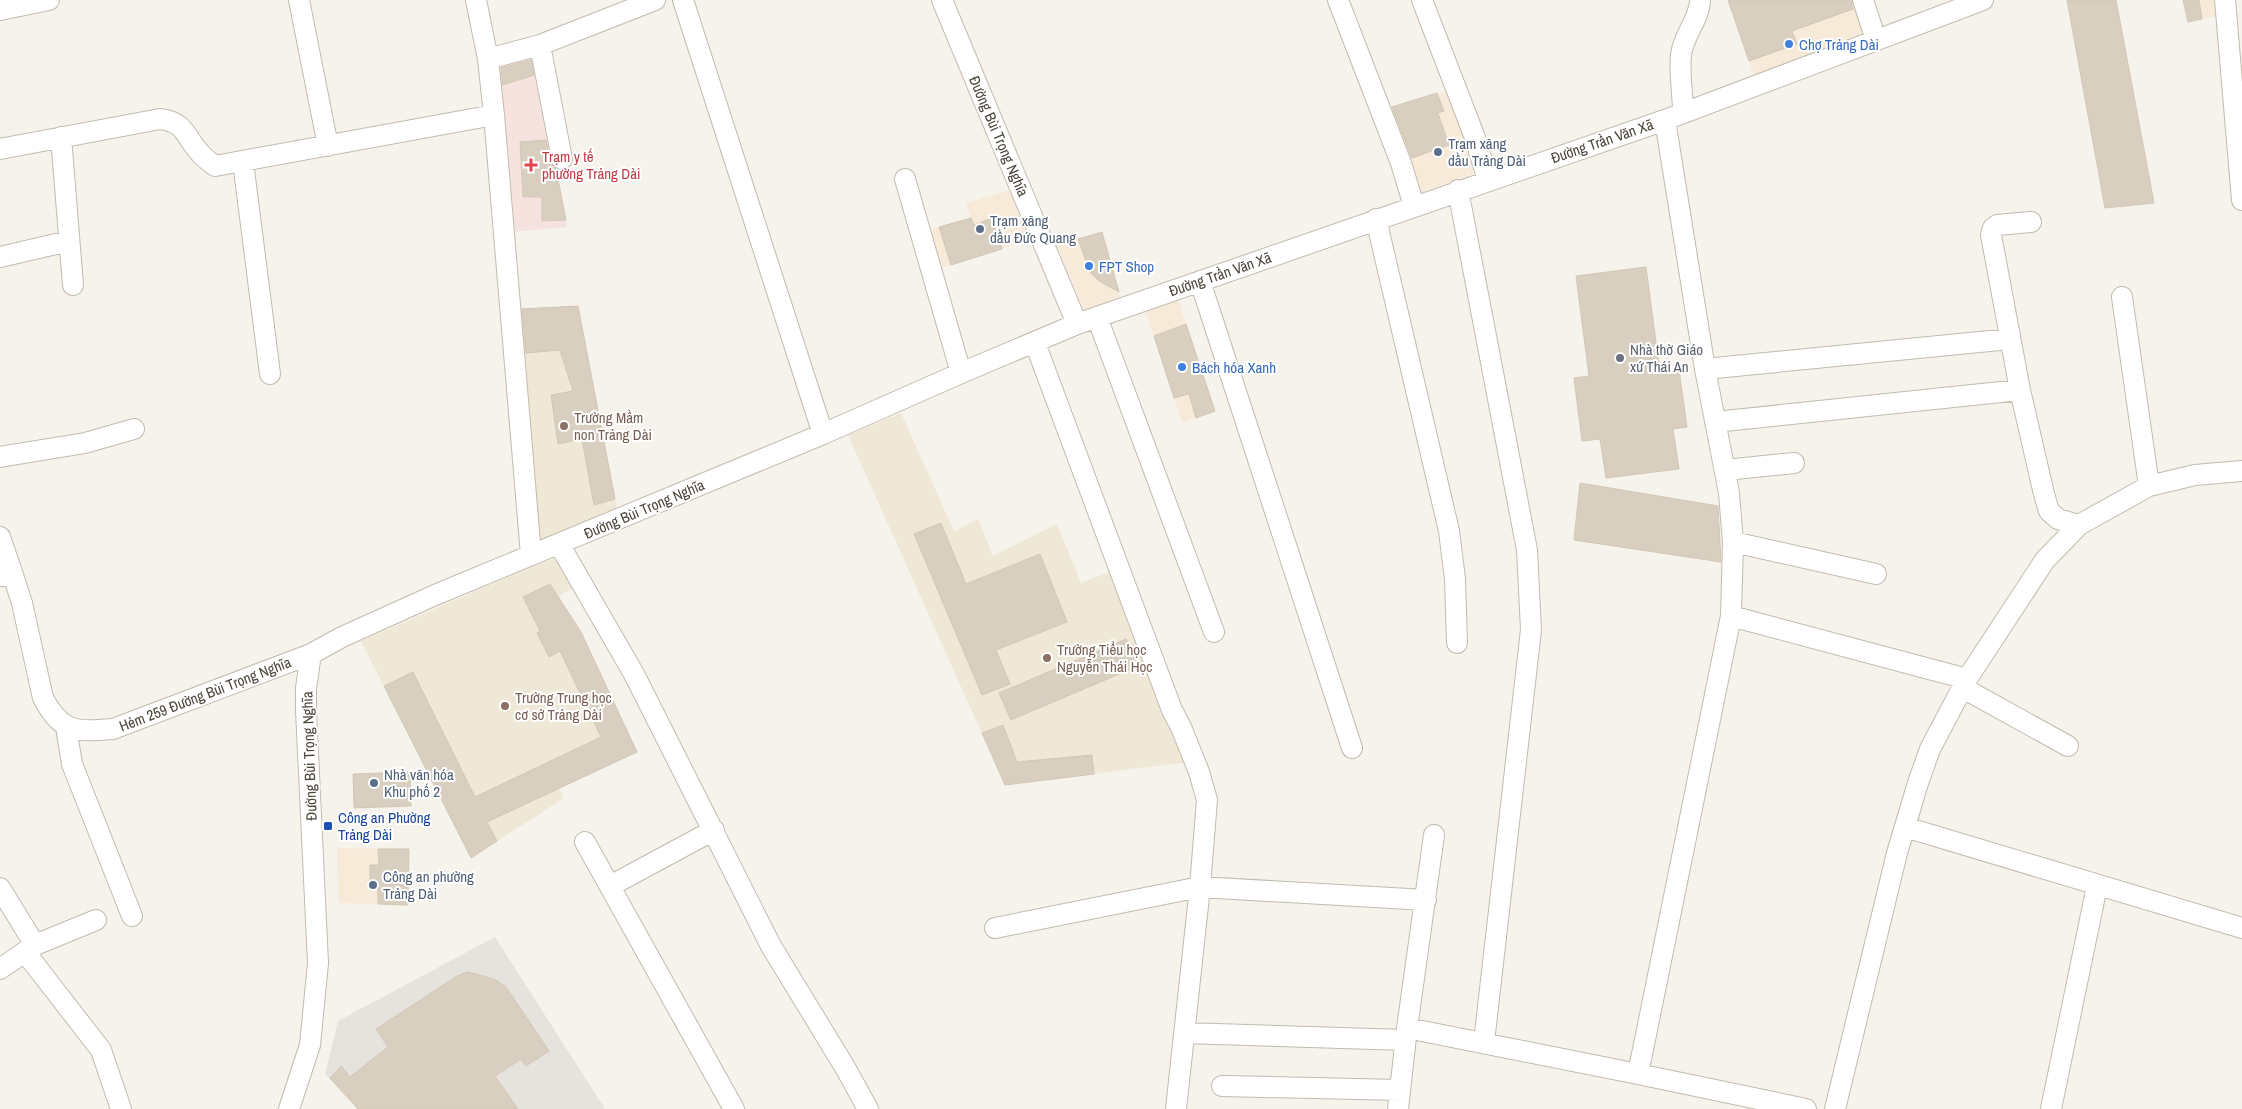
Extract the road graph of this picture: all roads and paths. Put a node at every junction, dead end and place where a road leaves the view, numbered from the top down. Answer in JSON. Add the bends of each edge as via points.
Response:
{"nodes":[{"id":1,"x":48,"y":0,"type":"edge"},
{"id":2,"x":299,"y":0,"type":"edge"},
{"id":3,"x":476,"y":0,"type":"edge"},
{"id":4,"x":656,"y":0,"type":"edge"},
{"id":5,"x":684,"y":0,"type":"edge"},
{"id":6,"x":942,"y":0,"type":"edge"},
{"id":7,"x":1338,"y":0,"type":"edge"},
{"id":8,"x":1422,"y":0,"type":"edge"},
{"id":9,"x":1700,"y":0,"type":"edge"},
{"id":10,"x":1863,"y":0,"type":"edge"},
{"id":11,"x":1983,"y":0,"type":"edge"},
{"id":12,"x":2225,"y":0,"type":"edge"},
{"id":13,"x":0,"y":10,"type":"edge"},
{"id":14,"x":1876,"y":40,"type":"junction"},
{"id":15,"x":540,"y":45,"type":"junction"},
{"id":16,"x":488,"y":59,"type":"junction"},
{"id":17,"x":494,"y":115,"type":"junction"},
{"id":18,"x":1674,"y":117,"type":"junction"},
{"id":19,"x":61,"y":137,"type":"junction"},
{"id":20,"x":2240,"y":137,"type":"edge"},
{"id":21,"x":328,"y":146,"type":"junction"},
{"id":22,"x":0,"y":149,"type":"edge"},
{"id":23,"x":562,"y":159,"type":"dead end"},
{"id":24,"x":243,"y":162,"type":"junction"},
{"id":25,"x":905,"y":179,"type":"dead end"},
{"id":26,"x":1488,"y":180,"type":"junction"},
{"id":27,"x":1458,"y":190,"type":"junction"},
{"id":28,"x":2242,"y":200,"type":"edge"},
{"id":29,"x":1414,"y":206,"type":"junction"},
{"id":30,"x":1376,"y":219,"type":"junction"},
{"id":31,"x":2031,"y":222,"type":"dead end"},
{"id":32,"x":69,"y":241,"type":"junction"},
{"id":33,"x":0,"y":257,"type":"edge"},
{"id":34,"x":1200,"y":281,"type":"junction"},
{"id":35,"x":73,"y":285,"type":"dead end"},
{"id":36,"x":2122,"y":297,"type":"dead end"},
{"id":37,"x":1097,"y":317,"type":"junction"},
{"id":38,"x":1077,"y":324,"type":"junction"},
{"id":39,"x":2010,"y":339,"type":"junction"},
{"id":40,"x":1034,"y":343,"type":"junction"},
{"id":41,"x":1705,"y":369,"type":"junction"},
{"id":42,"x":961,"y":372,"type":"junction"},
{"id":43,"x":270,"y":374,"type":"dead end"},
{"id":44,"x":2020,"y":390,"type":"junction"},
{"id":45,"x":1716,"y":422,"type":"junction"},
{"id":46,"x":134,"y":429,"type":"dead end"},
{"id":47,"x":823,"y":434,"type":"junction"},
{"id":48,"x":0,"y":458,"type":"edge"},
{"id":49,"x":1794,"y":463,"type":"dead end"},
{"id":50,"x":1725,"y":470,"type":"junction"},
{"id":51,"x":2242,"y":471,"type":"edge"},
{"id":52,"x":2150,"y":486,"type":"junction"},
{"id":53,"x":2080,"y":525,"type":"junction"},
{"id":54,"x":0,"y":537,"type":"edge"},
{"id":55,"x":1734,"y":542,"type":"junction"},
{"id":56,"x":559,"y":544,"type":"junction"},
{"id":57,"x":531,"y":555,"type":"junction"},
{"id":58,"x":1876,"y":574,"type":"dead end"},
{"id":59,"x":7,"y":575,"type":"edge"},
{"id":60,"x":1731,"y":616,"type":"junction"},
{"id":61,"x":1214,"y":632,"type":"dead end"},
{"id":62,"x":1456,"y":643,"type":"dead end"},
{"id":63,"x":311,"y":654,"type":"junction"},
{"id":64,"x":1965,"y":683,"type":"junction"},
{"id":65,"x":66,"y":728,"type":"junction"},
{"id":66,"x":2068,"y":746,"type":"dead end"},
{"id":67,"x":1352,"y":748,"type":"dead end"},
{"id":68,"x":1905,"y":827,"type":"junction"},
{"id":69,"x":714,"y":830,"type":"junction"},
{"id":70,"x":1434,"y":835,"type":"dead end"},
{"id":71,"x":585,"y":842,"type":"dead end"},
{"id":72,"x":610,"y":886,"type":"junction"},
{"id":73,"x":2097,"y":886,"type":"junction"},
{"id":74,"x":1200,"y":887,"type":"junction"},
{"id":75,"x":0,"y":888,"type":"edge"},
{"id":76,"x":1426,"y":900,"type":"junction"},
{"id":77,"x":132,"y":916,"type":"dead end"},
{"id":78,"x":96,"y":920,"type":"dead end"},
{"id":79,"x":995,"y":928,"type":"dead end"},
{"id":80,"x":2242,"y":928,"type":"edge"},
{"id":81,"x":30,"y":948,"type":"junction"},
{"id":82,"x":0,"y":969,"type":"edge"},
{"id":83,"x":1184,"y":1034,"type":"junction"},
{"id":84,"x":1406,"y":1034,"type":"junction"},
{"id":85,"x":1484,"y":1042,"type":"junction"},
{"id":86,"x":1638,"y":1074,"type":"junction"},
{"id":87,"x":1222,"y":1086,"type":"dead end"},
{"id":88,"x":1399,"y":1100,"type":"edge"},
{"id":89,"x":121,"y":1109,"type":"edge"},
{"id":90,"x":289,"y":1109,"type":"edge"},
{"id":91,"x":734,"y":1109,"type":"edge"},
{"id":92,"x":868,"y":1109,"type":"edge"},
{"id":93,"x":1176,"y":1109,"type":"edge"},
{"id":94,"x":1806,"y":1109,"type":"edge"},
{"id":95,"x":1835,"y":1109,"type":"edge"},
{"id":96,"x":2050,"y":1109,"type":"edge"}],
"edges":[{"from":1,"to":13,"type":"street"},
{"from":2,"to":21,"type":"street"},
{"from":3,"to":16,"type":"street"},
{"from":4,"to":15,"type":"street"},
{"from":5,"to":47,"type":"street"},
{"from":6,"to":38,"type":"street","name":"Đường Bùi Trọng Nghĩa"},
{"from":7,"to":29,"type":"street","via":[[1401,163]]},
{"from":8,"to":26,"type":"street"},
{"from":9,"to":18,"type":"street","via":[[1700,9],[1681,54]]},
{"from":10,"to":14,"type":"street"},
{"from":11,"to":14,"type":"street","name":"Đường Trần Văn Xã"},
{"from":12,"to":20,"type":"street"},
{"from":14,"to":18,"type":"street","name":"Đường Trần Văn Xã"},
{"from":15,"to":16,"type":"street"},
{"from":15,"to":23,"type":"street"},
{"from":16,"to":17,"type":"street"},
{"from":17,"to":21,"type":"street"},
{"from":17,"to":57,"type":"street"},
{"from":18,"to":26,"type":"street","name":"Đường Trần Văn Xã"},
{"from":18,"to":41,"type":"street"},
{"from":19,"to":22,"type":"street"},
{"from":19,"to":24,"type":"street","via":[[160,119],[174,121],[215,166]]},
{"from":19,"to":32,"type":"street"},
{"from":20,"to":28,"type":"street"},
{"from":21,"to":24,"type":"street"},
{"from":24,"to":43,"type":"street"},
{"from":25,"to":42,"type":"street"},
{"from":26,"to":27,"type":"street","name":"Đường Trần Văn Xã"},
{"from":27,"to":29,"type":"street","name":"Đường Trần Văn Xã"},
{"from":27,"to":85,"type":"street","via":[[1516,486],[1530,590],[1531,630]]},
{"from":29,"to":30,"type":"street","name":"Đường Trần Văn Xã"},
{"from":30,"to":34,"type":"street","name":"Đường Trần Văn Xã"},
{"from":30,"to":62,"type":"street","via":[[1449,531],[1455,579]]},
{"from":31,"to":39,"type":"street","via":[[1993,228]]},
{"from":32,"to":33,"type":"street"},
{"from":32,"to":35,"type":"street"},
{"from":34,"to":37,"type":"street","name":"Đường Trần Văn Xã"},
{"from":34,"to":67,"type":"street"},
{"from":36,"to":52,"type":"street"},
{"from":37,"to":38,"type":"street","name":"Đường Trần Văn Xã"},
{"from":37,"to":61,"type":"street"},
{"from":38,"to":40,"type":"street","name":"Đường Bùi Trọng Nghĩa"},
{"from":39,"to":41,"type":"street"},
{"from":39,"to":44,"type":"street"},
{"from":40,"to":42,"type":"street","name":"Đường Bùi Trọng Nghĩa"},
{"from":40,"to":74,"type":"street","via":[[1164,691],[1200,772],[1207,800]]},
{"from":41,"to":45,"type":"street"},
{"from":42,"to":47,"type":"street","name":"Đường Bùi Trọng Nghĩa"},
{"from":44,"to":45,"type":"street"},
{"from":44,"to":53,"type":"street","via":[[2049,511],[2058,519]]},
{"from":45,"to":50,"type":"street"},
{"from":46,"to":48,"type":"street","via":[[85,443]]},
{"from":47,"to":56,"type":"street","name":"Đường Bùi Trọng Nghĩa"},
{"from":49,"to":50,"type":"street"},
{"from":50,"to":55,"type":"street"},
{"from":51,"to":52,"type":"street","via":[[2195,475]]},
{"from":52,"to":53,"type":"street"},
{"from":53,"to":64,"type":"street","via":[[2045,560]]},
{"from":54,"to":59,"type":"street"},
{"from":55,"to":58,"type":"street"},
{"from":55,"to":60,"type":"street"},
{"from":56,"to":57,"type":"street","name":"Đường Bùi Trọng Nghĩa"},
{"from":56,"to":69,"type":"street","via":[[634,674]]},
{"from":57,"to":63,"type":"street","name":"Đường Bùi Trọng Nghĩa","via":[[342,637]]},
{"from":59,"to":65,"type":"street","via":[[22,603],[43,698],[49,710]]},
{"from":60,"to":64,"type":"street"},
{"from":60,"to":86,"type":"street"},
{"from":63,"to":65,"type":"street","name":"Hẻm 259 Đường Bùi Trọng Nghĩa","via":[[113,729],[86,731]]},
{"from":63,"to":90,"type":"street","name":"Đường Bùi Trọng Nghĩa","via":[[306,710],[317,989],[310,1045]]},
{"from":64,"to":66,"type":"street"},
{"from":64,"to":68,"type":"street","via":[[1930,749]]},
{"from":65,"to":77,"type":"street","via":[[72,764]]},
{"from":68,"to":73,"type":"street"},
{"from":68,"to":95,"type":"street"},
{"from":69,"to":72,"type":"street"},
{"from":69,"to":92,"type":"street","via":[[772,946]]},
{"from":70,"to":76,"type":"street"},
{"from":71,"to":72,"type":"street"},
{"from":72,"to":91,"type":"street"},
{"from":73,"to":80,"type":"street"},
{"from":73,"to":96,"type":"street"},
{"from":74,"to":76,"type":"street"},
{"from":74,"to":79,"type":"street"},
{"from":74,"to":83,"type":"street"},
{"from":75,"to":81,"type":"street"},
{"from":76,"to":84,"type":"street"},
{"from":78,"to":81,"type":"street"},
{"from":81,"to":82,"type":"street"},
{"from":81,"to":89,"type":"street","via":[[101,1050]]},
{"from":83,"to":84,"type":"street"},
{"from":83,"to":93,"type":"street"},
{"from":84,"to":85,"type":"street"},
{"from":84,"to":88,"type":"street"},
{"from":85,"to":86,"type":"street"},
{"from":86,"to":94,"type":"street"},
{"from":87,"to":88,"type":"street"}]}
